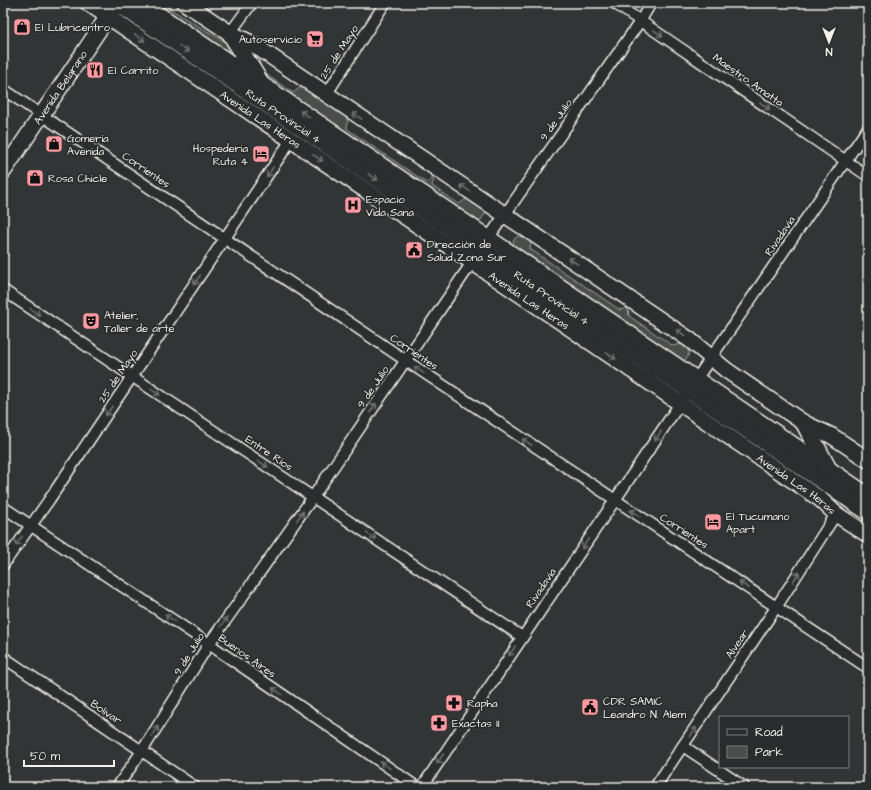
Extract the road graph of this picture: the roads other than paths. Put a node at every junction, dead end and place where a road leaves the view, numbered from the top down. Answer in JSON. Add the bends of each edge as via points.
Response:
{"nodes":[{"id":1,"x":88,"y":3,"type":"edge"},
{"id":2,"x":141,"y":3,"type":"edge"},
{"id":3,"x":185,"y":3,"type":"edge"},
{"id":4,"x":252,"y":3,"type":"edge"},
{"id":5,"x":385,"y":3,"type":"edge"},
{"id":6,"x":614,"y":3,"type":"edge"},
{"id":7,"x":651,"y":3,"type":"edge"},
{"id":8,"x":115,"y":6,"type":"edge"},
{"id":9,"x":641,"y":20,"type":"junction"},
{"id":10,"x":230,"y":33,"type":"junction"},
{"id":11,"x":262,"y":85,"type":"junction"},
{"id":12,"x":3,"y":89,"type":"edge"},
{"id":13,"x":326,"y":95,"type":"junction"},
{"id":14,"x":42,"y":114,"type":"junction"},
{"id":15,"x":868,"y":128,"type":"edge"},
{"id":16,"x":292,"y":140,"type":"junction"},
{"id":17,"x":846,"y":162,"type":"junction"},
{"id":18,"x":3,"y":172,"type":"edge"},
{"id":19,"x":868,"y":176,"type":"edge"},
{"id":20,"x":504,"y":215,"type":"junction"},
{"id":21,"x":226,"y":238,"type":"junction"},
{"id":22,"x":480,"y":250,"type":"junction"},
{"id":23,"x":3,"y":290,"type":"edge"},
{"id":24,"x":565,"y":307,"type":"junction"},
{"id":25,"x":587,"y":340,"type":"junction"},
{"id":26,"x":711,"y":357,"type":"junction"},
{"id":27,"x":405,"y":360,"type":"junction"},
{"id":28,"x":132,"y":377,"type":"junction"},
{"id":29,"x":688,"y":391,"type":"junction"},
{"id":30,"x":804,"y":423,"type":"junction"},
{"id":31,"x":868,"y":460,"type":"edge"},
{"id":32,"x":828,"y":469,"type":"junction"},
{"id":33,"x":868,"y":496,"type":"edge"},
{"id":34,"x":313,"y":497,"type":"junction"},
{"id":35,"x":615,"y":500,"type":"junction"},
{"id":36,"x":3,"y":507,"type":"edge"},
{"id":37,"x":868,"y":512,"type":"edge"},
{"id":38,"x":836,"y":514,"type":"junction"},
{"id":39,"x":30,"y":526,"type":"junction"},
{"id":40,"x":868,"y":535,"type":"edge"},
{"id":41,"x":3,"y":565,"type":"edge"},
{"id":42,"x":777,"y":606,"type":"junction"},
{"id":43,"x":522,"y":638,"type":"junction"},
{"id":44,"x":209,"y":644,"type":"junction"},
{"id":45,"x":3,"y":657,"type":"edge"},
{"id":46,"x":868,"y":668,"type":"edge"},
{"id":47,"x":683,"y":746,"type":"junction"},
{"id":48,"x":142,"y":751,"type":"junction"},
{"id":49,"x":118,"y":787,"type":"edge"},
{"id":50,"x":195,"y":787,"type":"edge"},
{"id":51,"x":417,"y":787,"type":"edge"},
{"id":52,"x":422,"y":787,"type":"edge"},
{"id":53,"x":655,"y":787,"type":"edge"},
{"id":54,"x":744,"y":787,"type":"edge"}],
"edges":[{"from":1,"to":8,"type":"main road","name":"Avenida Las Heras"},
{"from":2,"to":11,"type":"main road","name":"Ruta Provincial 4"},
{"from":3,"to":10,"type":"main road"},
{"from":4,"to":10,"type":"street"},
{"from":5,"to":13,"type":"street","name":"25 de Mayo"},
{"from":6,"to":9,"type":"street","name":"Maestro Amatta"},
{"from":7,"to":9,"type":"street","name":"9 de Julio"},
{"from":8,"to":14,"type":"main road","name":"Avenida Belgrano"},
{"from":8,"to":16,"type":"main road","name":"Avenida Las Heras","one_way":true},
{"from":8,"to":22,"type":"main road","name":"Ruta Provincial 4","one_way":true},
{"from":9,"to":17,"type":"street","name":"Maestro Amatta","one_way":true},
{"from":9,"to":20,"type":"street","name":"9 de Julio"},
{"from":10,"to":11,"type":"main road"},
{"from":10,"to":13,"type":"main road","via":[[251,43]]},
{"from":22,"to":11,"type":"main road","name":"Ruta Provincial 4","one_way":true},
{"from":12,"to":14,"type":"street","name":"Corrientes"},
{"from":20,"to":13,"type":"main road","one_way":true},
{"from":14,"to":18,"type":"main road","name":"Avenida Belgrano"},
{"from":14,"to":21,"type":"street","name":"Corrientes"},
{"from":15,"to":17,"type":"street","name":"Rivadavia"},
{"from":16,"to":21,"type":"street","name":"25 de Mayo","one_way":true},
{"from":16,"to":22,"type":"main road","name":"Avenida Las Heras","one_way":true},
{"from":17,"to":19,"type":"street","name":"Maestro Amatta"},
{"from":17,"to":26,"type":"street","name":"Rivadavia"},
{"from":20,"to":22,"type":"street","name":"9 de Julio"},
{"from":26,"to":20,"type":"main road","one_way":true,"via":[[690,340]]},
{"from":21,"to":27,"type":"street","name":"Corrientes"},
{"from":21,"to":28,"type":"street","name":"25 de Mayo","one_way":true},
{"from":22,"to":24,"type":"main road","name":"Ruta Provincial 4"},
{"from":22,"to":25,"type":"main road","name":"Avenida Las Heras"},
{"from":22,"to":27,"type":"street","name":"9 de Julio"},
{"from":22,"to":29,"type":"main road","name":"Ruta Provincial 4"},
{"from":23,"to":28,"type":"street","name":"Entre Ríos","one_way":true},
{"from":24,"to":25,"type":"main road"},
{"from":24,"to":29,"type":"main road","name":"Ruta Provincial 4"},
{"from":25,"to":29,"type":"main road","name":"Avenida Las Heras","one_way":true},
{"from":26,"to":29,"type":"street","name":"Rivadavia"},
{"from":26,"to":30,"type":"main road"},
{"from":34,"to":27,"type":"street","name":"9 de Julio","one_way":true},
{"from":35,"to":27,"type":"street","name":"Corrientes","one_way":true},
{"from":28,"to":34,"type":"street","name":"Entre Ríos","one_way":true},
{"from":28,"to":39,"type":"street","name":"25 de Mayo","one_way":true},
{"from":29,"to":32,"type":"main road","name":"Ruta Provincial 4"},
{"from":29,"to":35,"type":"street","name":"Rivadavia","one_way":true},
{"from":29,"to":37,"type":"main road","name":"Ruta Provincial 4"},
{"from":29,"to":38,"type":"main road","name":"Avenida Las Heras"},
{"from":30,"to":31,"type":"main road","via":[[832,436]]},
{"from":30,"to":32,"type":"main road"},
{"from":32,"to":33,"type":"main road","name":"Ruta Provincial 4"},
{"from":34,"to":43,"type":"street","name":"Entre Ríos","one_way":true},
{"from":44,"to":34,"type":"street","name":"9 de Julio","one_way":true},
{"from":42,"to":35,"type":"street","name":"Corrientes","one_way":true},
{"from":35,"to":43,"type":"street","name":"Rivadavia","one_way":true},
{"from":36,"to":39,"type":"street","name":"Buenos Aires"},
{"from":38,"to":40,"type":"main road","name":"Avenida Las Heras"},
{"from":42,"to":38,"type":"street","name":"Alvear","one_way":true},
{"from":39,"to":41,"type":"street","name":"25 de Mayo","one_way":true},
{"from":44,"to":39,"type":"street","name":"Buenos Aires","one_way":true},
{"from":42,"to":46,"type":"street","name":"Corrientes"},
{"from":47,"to":42,"type":"street","name":"Alvear","one_way":true},
{"from":43,"to":52,"type":"street","name":"Rivadavia","one_way":true},
{"from":48,"to":44,"type":"street","name":"9 de Julio","one_way":true},
{"from":51,"to":44,"type":"street","name":"Buenos Aires","one_way":true},
{"from":45,"to":48,"type":"street","name":"Bolivar"},
{"from":47,"to":53,"type":"street","name":"Alvear"},
{"from":47,"to":54,"type":"street"},
{"from":48,"to":49,"type":"street","name":"9 de Julio"},
{"from":48,"to":50,"type":"street","name":"Bolivar"}]}
